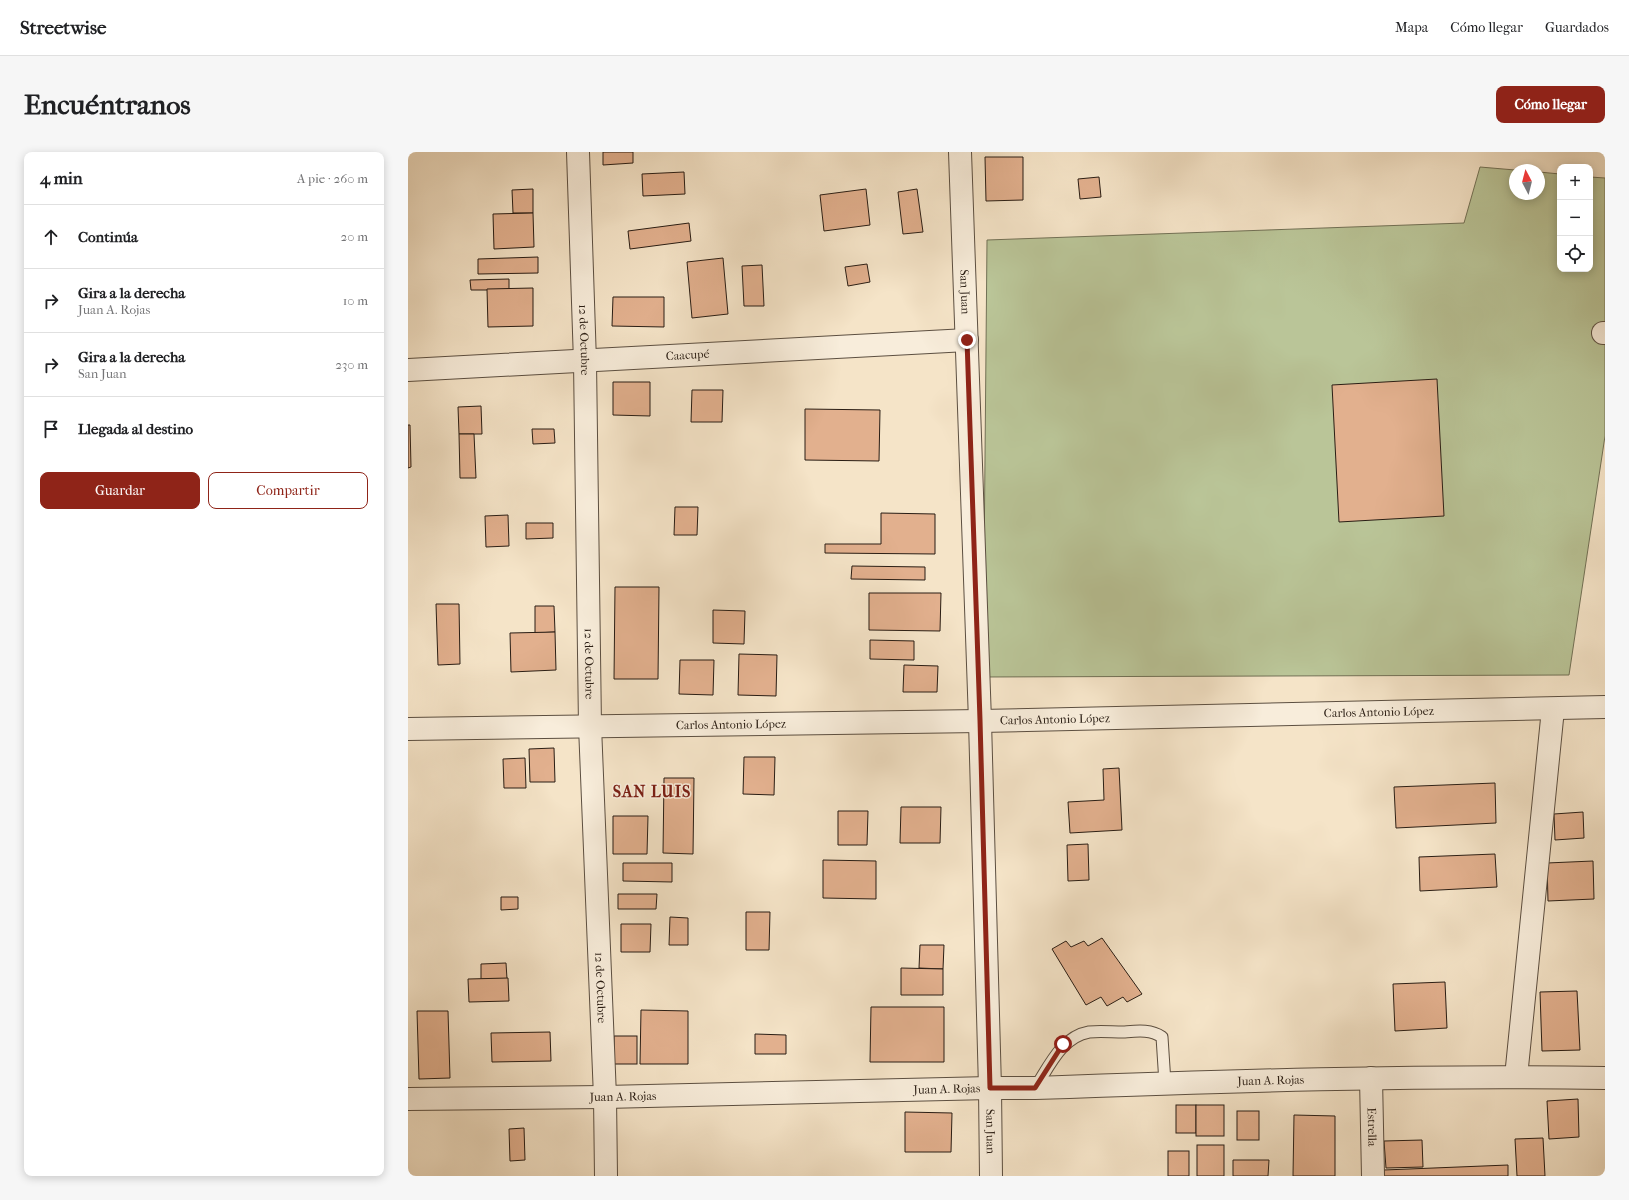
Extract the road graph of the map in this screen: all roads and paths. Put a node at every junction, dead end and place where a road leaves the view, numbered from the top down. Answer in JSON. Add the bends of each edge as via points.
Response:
{"nodes":[{"id":1,"x":578,"y":152,"type":"edge"},
{"id":2,"x":960,"y":152,"type":"edge"},
{"id":3,"x":967,"y":340,"type":"junction"},
{"id":4,"x":585,"y":362,"type":"junction"},
{"id":5,"x":408,"y":370,"type":"edge"},
{"id":6,"x":1605,"y":707,"type":"edge"},
{"id":7,"x":1553,"y":709,"type":"junction"},
{"id":8,"x":980,"y":720,"type":"junction"},
{"id":9,"x":590,"y":726,"type":"junction"},
{"id":10,"x":408,"y":729,"type":"edge"},
{"id":11,"x":1516,"y":1077,"type":"junction"},
{"id":12,"x":1371,"y":1078,"type":"junction"},
{"id":13,"x":1605,"y":1078,"type":"edge"},
{"id":14,"x":1164,"y":1083,"type":"junction"},
{"id":15,"x":990,"y":1088,"type":"junction"},
{"id":16,"x":1035,"y":1088,"type":"junction"},
{"id":17,"x":605,"y":1097,"type":"junction"},
{"id":18,"x":408,"y":1099,"type":"edge"},
{"id":19,"x":606,"y":1176,"type":"edge"},
{"id":20,"x":991,"y":1176,"type":"edge"},
{"id":21,"x":1373,"y":1176,"type":"edge"}],
"edges":[{"from":1,"to":4,"type":"street","name":"12 de Octubre"},
{"from":2,"to":3,"type":"street","name":"San Juan"},
{"from":3,"to":4,"type":"street","name":"Caacupé"},
{"from":3,"to":8,"type":"street","name":"San Juan"},
{"from":4,"to":5,"type":"street","name":"Caacupé"},
{"from":4,"to":9,"type":"street","name":"12 de Octubre"},
{"from":6,"to":7,"type":"street","name":"Carlos Antonio López"},
{"from":7,"to":8,"type":"street","name":"Carlos Antonio López"},
{"from":7,"to":11,"type":"street"},
{"from":8,"to":9,"type":"street","name":"Carlos Antonio López"},
{"from":8,"to":15,"type":"street","name":"San Juan"},
{"from":9,"to":10,"type":"street","name":"Carlos Antonio López"},
{"from":9,"to":17,"type":"street","name":"12 de Octubre"},
{"from":11,"to":12,"type":"street","name":"Juan A. Rojas"},
{"from":11,"to":13,"type":"street","name":"Juan A. Rojas"},
{"from":12,"to":14,"type":"street","name":"Juan A. Rojas"},
{"from":12,"to":21,"type":"street","name":"Estrella"},
{"from":14,"to":16,"type":"street","name":"Juan A. Rojas"},
{"from":14,"to":16,"type":"lane","via":[[1162,1037],[1155,1032],[1089,1032],[1063,1044]]},
{"from":15,"to":16,"type":"street","name":"Juan A. Rojas"},
{"from":15,"to":17,"type":"street","name":"Juan A. Rojas"},
{"from":15,"to":20,"type":"street","name":"San Juan"},
{"from":17,"to":18,"type":"street","name":"Juan A. Rojas"},
{"from":17,"to":19,"type":"street","name":"12 de Octubre"}]}
